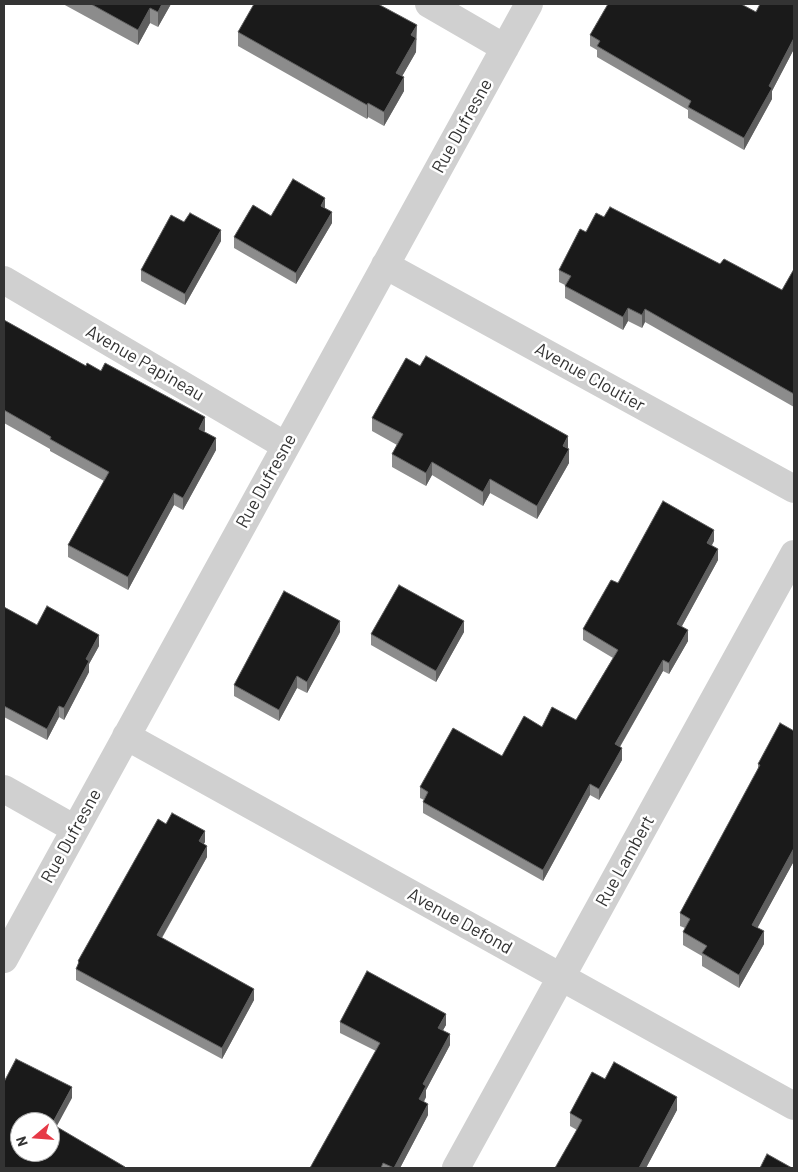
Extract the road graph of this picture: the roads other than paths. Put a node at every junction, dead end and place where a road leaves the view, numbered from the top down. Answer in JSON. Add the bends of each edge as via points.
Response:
{"nodes":[{"id":1,"x":428,"y":4,"type":"edge"},
{"id":2,"x":529,"y":4,"type":"edge"},
{"id":3,"x":505,"y":48,"type":"junction"},
{"id":4,"x":385,"y":265,"type":"junction"},
{"id":5,"x":4,"y":280,"type":"edge"},
{"id":6,"x":286,"y":446,"type":"junction"},
{"id":7,"x":794,"y":489,"type":"edge"},
{"id":8,"x":794,"y":554,"type":"edge"},
{"id":9,"x":126,"y":736,"type":"junction"},
{"id":10,"x":4,"y":789,"type":"edge"},
{"id":11,"x":75,"y":829,"type":"junction"},
{"id":12,"x":4,"y":958,"type":"edge"},
{"id":13,"x":561,"y":977,"type":"junction"},
{"id":14,"x":794,"y":1106,"type":"edge"},
{"id":15,"x":456,"y":1168,"type":"edge"}],
"edges":[{"from":1,"to":3,"type":"street"},
{"from":2,"to":3,"type":"street","name":"Rue Dufresne"},
{"from":3,"to":4,"type":"street","name":"Rue Dufresne"},
{"from":4,"to":6,"type":"street","name":"Rue Dufresne"},
{"from":4,"to":7,"type":"street","name":"Avenue Cloutier"},
{"from":5,"to":6,"type":"street","name":"Avenue Papineau"},
{"from":6,"to":9,"type":"street","name":"Rue Dufresne"},
{"from":8,"to":13,"type":"street","name":"Rue Lambert"},
{"from":9,"to":11,"type":"street","name":"Rue Dufresne"},
{"from":9,"to":13,"type":"street","name":"Avenue Defond"},
{"from":10,"to":11,"type":"street"},
{"from":11,"to":12,"type":"street","name":"Rue Dufresne"},
{"from":13,"to":14,"type":"street","name":"Avenue Defond"},
{"from":13,"to":15,"type":"street","name":"Rue Lambert"}]}
